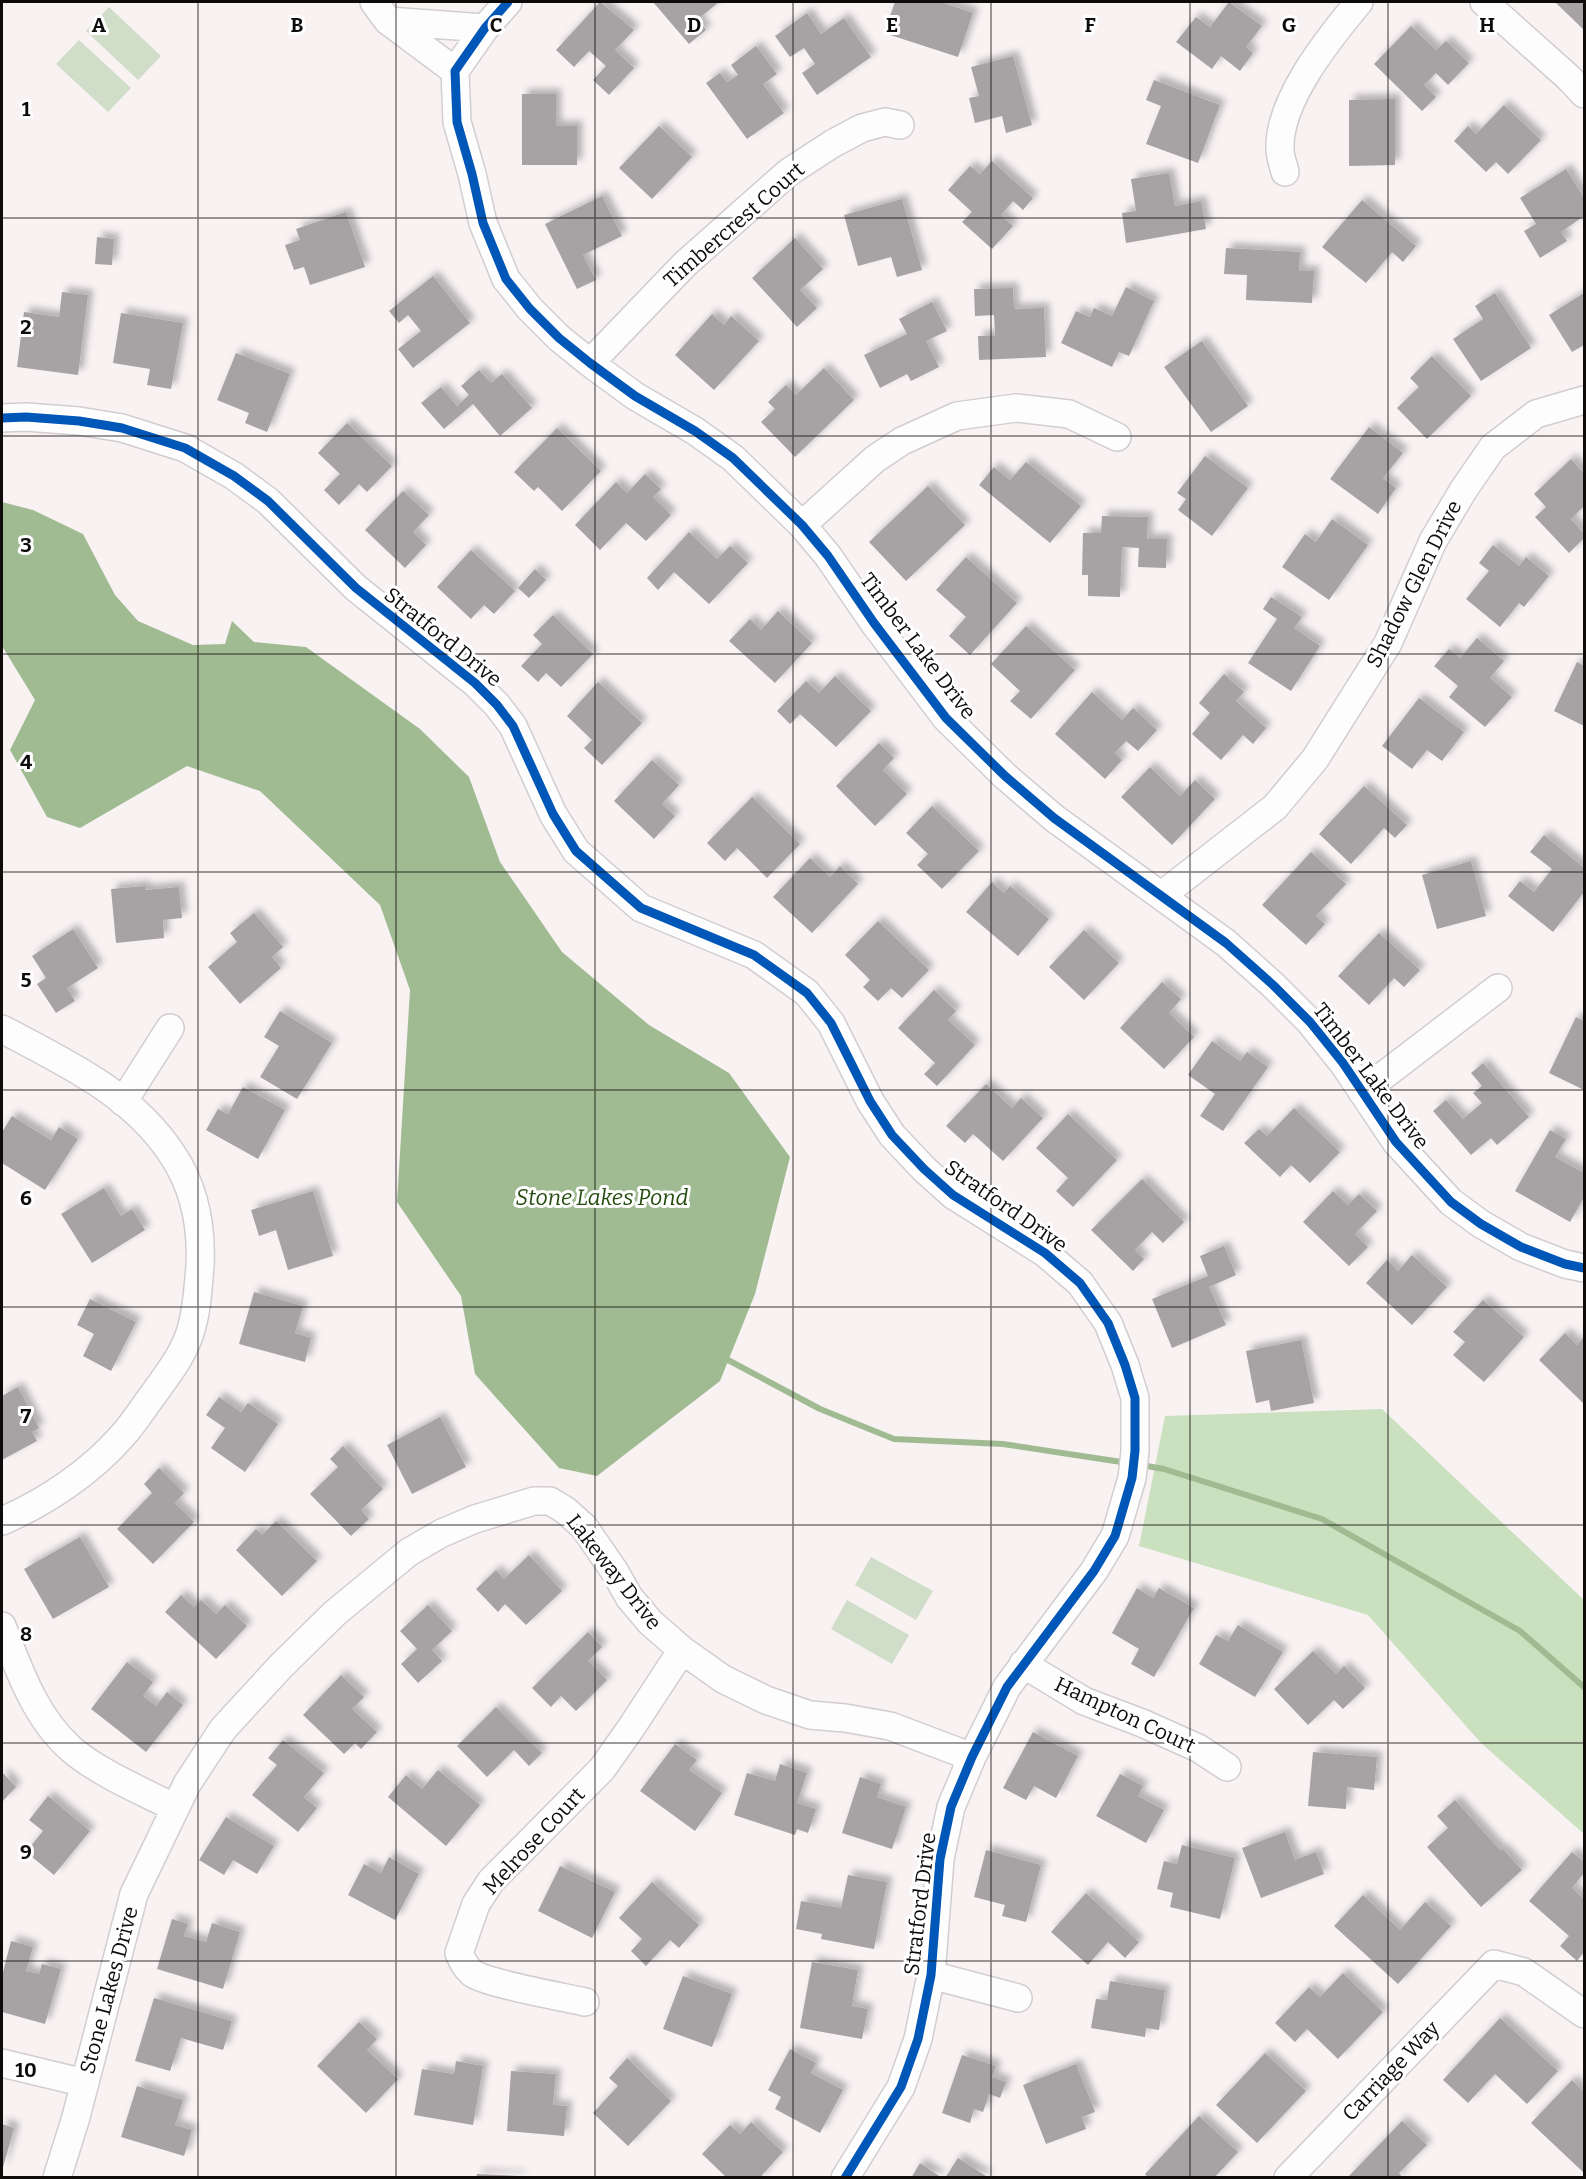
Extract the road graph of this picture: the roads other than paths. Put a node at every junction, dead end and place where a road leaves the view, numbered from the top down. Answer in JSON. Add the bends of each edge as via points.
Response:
{"nodes":[{"id":1,"x":508,"y":2,"type":"edge"},
{"id":2,"x":1359,"y":2,"type":"edge"},
{"id":3,"x":1485,"y":2,"type":"edge"},
{"id":4,"x":381,"y":11,"type":"edge"},
{"id":5,"x":484,"y":28,"type":"junction"},
{"id":6,"x":455,"y":71,"type":"junction"},
{"id":7,"x":1584,"y":94,"type":"edge"},
{"id":8,"x":900,"y":125,"type":"dead end"},
{"id":9,"x":1285,"y":172,"type":"dead end"},
{"id":10,"x":590,"y":363,"type":"junction"},
{"id":11,"x":1584,"y":400,"type":"edge"},
{"id":12,"x":2,"y":418,"type":"edge"},
{"id":13,"x":1117,"y":437,"type":"dead end"},
{"id":14,"x":802,"y":525,"type":"junction"},
{"id":15,"x":1162,"y":894,"type":"junction"},
{"id":16,"x":1497,"y":988,"type":"dead end"},
{"id":17,"x":170,"y":1028,"type":"dead end"},
{"id":18,"x":2,"y":1029,"type":"edge"},
{"id":19,"x":1362,"y":1092,"type":"junction"},
{"id":20,"x":123,"y":1102,"type":"junction"},
{"id":21,"x":1584,"y":1269,"type":"edge"},
{"id":22,"x":2,"y":1521,"type":"edge"},
{"id":23,"x":2,"y":1626,"type":"edge"},
{"id":24,"x":682,"y":1650,"type":"junction"},
{"id":25,"x":1023,"y":1664,"type":"junction"},
{"id":26,"x":972,"y":1757,"type":"junction"},
{"id":27,"x":1227,"y":1767,"type":"dead end"},
{"id":28,"x":175,"y":1808,"type":"junction"},
{"id":29,"x":931,"y":1975,"type":"junction"},
{"id":30,"x":1018,"y":1998,"type":"dead end"},
{"id":31,"x":585,"y":2002,"type":"dead end"},
{"id":32,"x":1584,"y":2014,"type":"edge"},
{"id":33,"x":2,"y":2063,"type":"edge"},
{"id":34,"x":85,"y":2083,"type":"junction"},
{"id":35,"x":57,"y":2178,"type":"edge"},
{"id":36,"x":845,"y":2178,"type":"edge"},
{"id":37,"x":1288,"y":2178,"type":"edge"}],
"edges":[{"from":1,"to":5,"type":"street"},
{"from":2,"to":9,"type":"street","via":[[1336,28],[1288,108],[1280,151]]},
{"from":3,"to":7,"type":"street"},
{"from":4,"to":5,"type":"street"},
{"from":4,"to":6,"type":"street"},
{"from":5,"to":6,"type":"street"},
{"from":6,"to":10,"type":"street","name":"Timber Lake Drive","via":[[457,122],[483,223],[506,279],[559,338]]},
{"from":8,"to":10,"type":"street","name":"Timbercrest Court","via":[[885,123],[862,128],[789,172],[685,264]]},
{"from":10,"to":14,"type":"street","name":"Timber Lake Drive","via":[[733,458]]},
{"from":11,"to":15,"type":"street","name":"Shadow Glen Drive","via":[[1536,414],[1493,447],[1433,541],[1388,643],[1315,759],[1275,807]]},
{"from":12,"to":25,"type":"street","name":"Stratford Drive","via":[[79,421],[122,428],[185,448],[268,501],[356,588],[497,705],[513,726],[576,851],[641,908],[754,955],[807,993],[831,1023],[875,1110],[924,1169],[953,1195],[1046,1253],[1080,1283],[1108,1323],[1135,1398],[1132,1478],[1115,1536],[1094,1571]]},
{"from":13,"to":14,"type":"street","via":[[1069,414],[1016,408],[957,416],[902,441],[875,459]]},
{"from":14,"to":15,"type":"street","name":"Timber Lake Drive","via":[[946,718],[1054,818]]},
{"from":15,"to":19,"type":"street","name":"Timber Lake Drive","via":[[1273,985],[1310,1022]]},
{"from":16,"to":19,"type":"street"},
{"from":17,"to":20,"type":"street"},
{"from":18,"to":20,"type":"street","via":[[105,1087]]},
{"from":19,"to":21,"type":"street","name":"Timber Lake Drive","via":[[1396,1142],[1451,1202],[1521,1246]]},
{"from":20,"to":22,"type":"street","via":[[137,1112],[172,1154],[194,1199],[201,1251],[190,1332],[179,1359],[124,1435],[77,1477],[30,1509]]},
{"from":23,"to":28,"type":"street","via":[[26,1686],[46,1721],[72,1749]]},
{"from":24,"to":26,"type":"street","name":"Lakeway Drive","via":[[723,1679],[766,1700],[810,1715],[890,1726]]},
{"from":24,"to":28,"type":"street","name":"Lakeway Drive","via":[[629,1597],[584,1527],[565,1510],[550,1501],[534,1501],[475,1519],[409,1552],[336,1613],[223,1729]]},
{"from":24,"to":31,"type":"street","name":"Melrose Court","via":[[602,1769],[491,1881],[476,1905],[459,1953],[473,1974]]},
{"from":25,"to":26,"type":"street","name":"Stratford Drive"},
{"from":25,"to":27,"type":"street","name":"Hampton Court","via":[[1084,1701],[1198,1748]]},
{"from":26,"to":29,"type":"street","name":"Stratford Drive","via":[[951,1807],[940,1859]]},
{"from":28,"to":34,"type":"street","name":"Stone Lakes Drive","via":[[134,1894]]},
{"from":29,"to":30,"type":"street"},
{"from":29,"to":36,"type":"street","name":"Stratford Drive","via":[[918,2039],[901,2087]]},
{"from":32,"to":37,"type":"street","name":"Carriage Way","via":[[1524,1972],[1494,1964]]},
{"from":33,"to":34,"type":"street"},
{"from":34,"to":35,"type":"street","name":"Stone Lakes Drive"}]}
